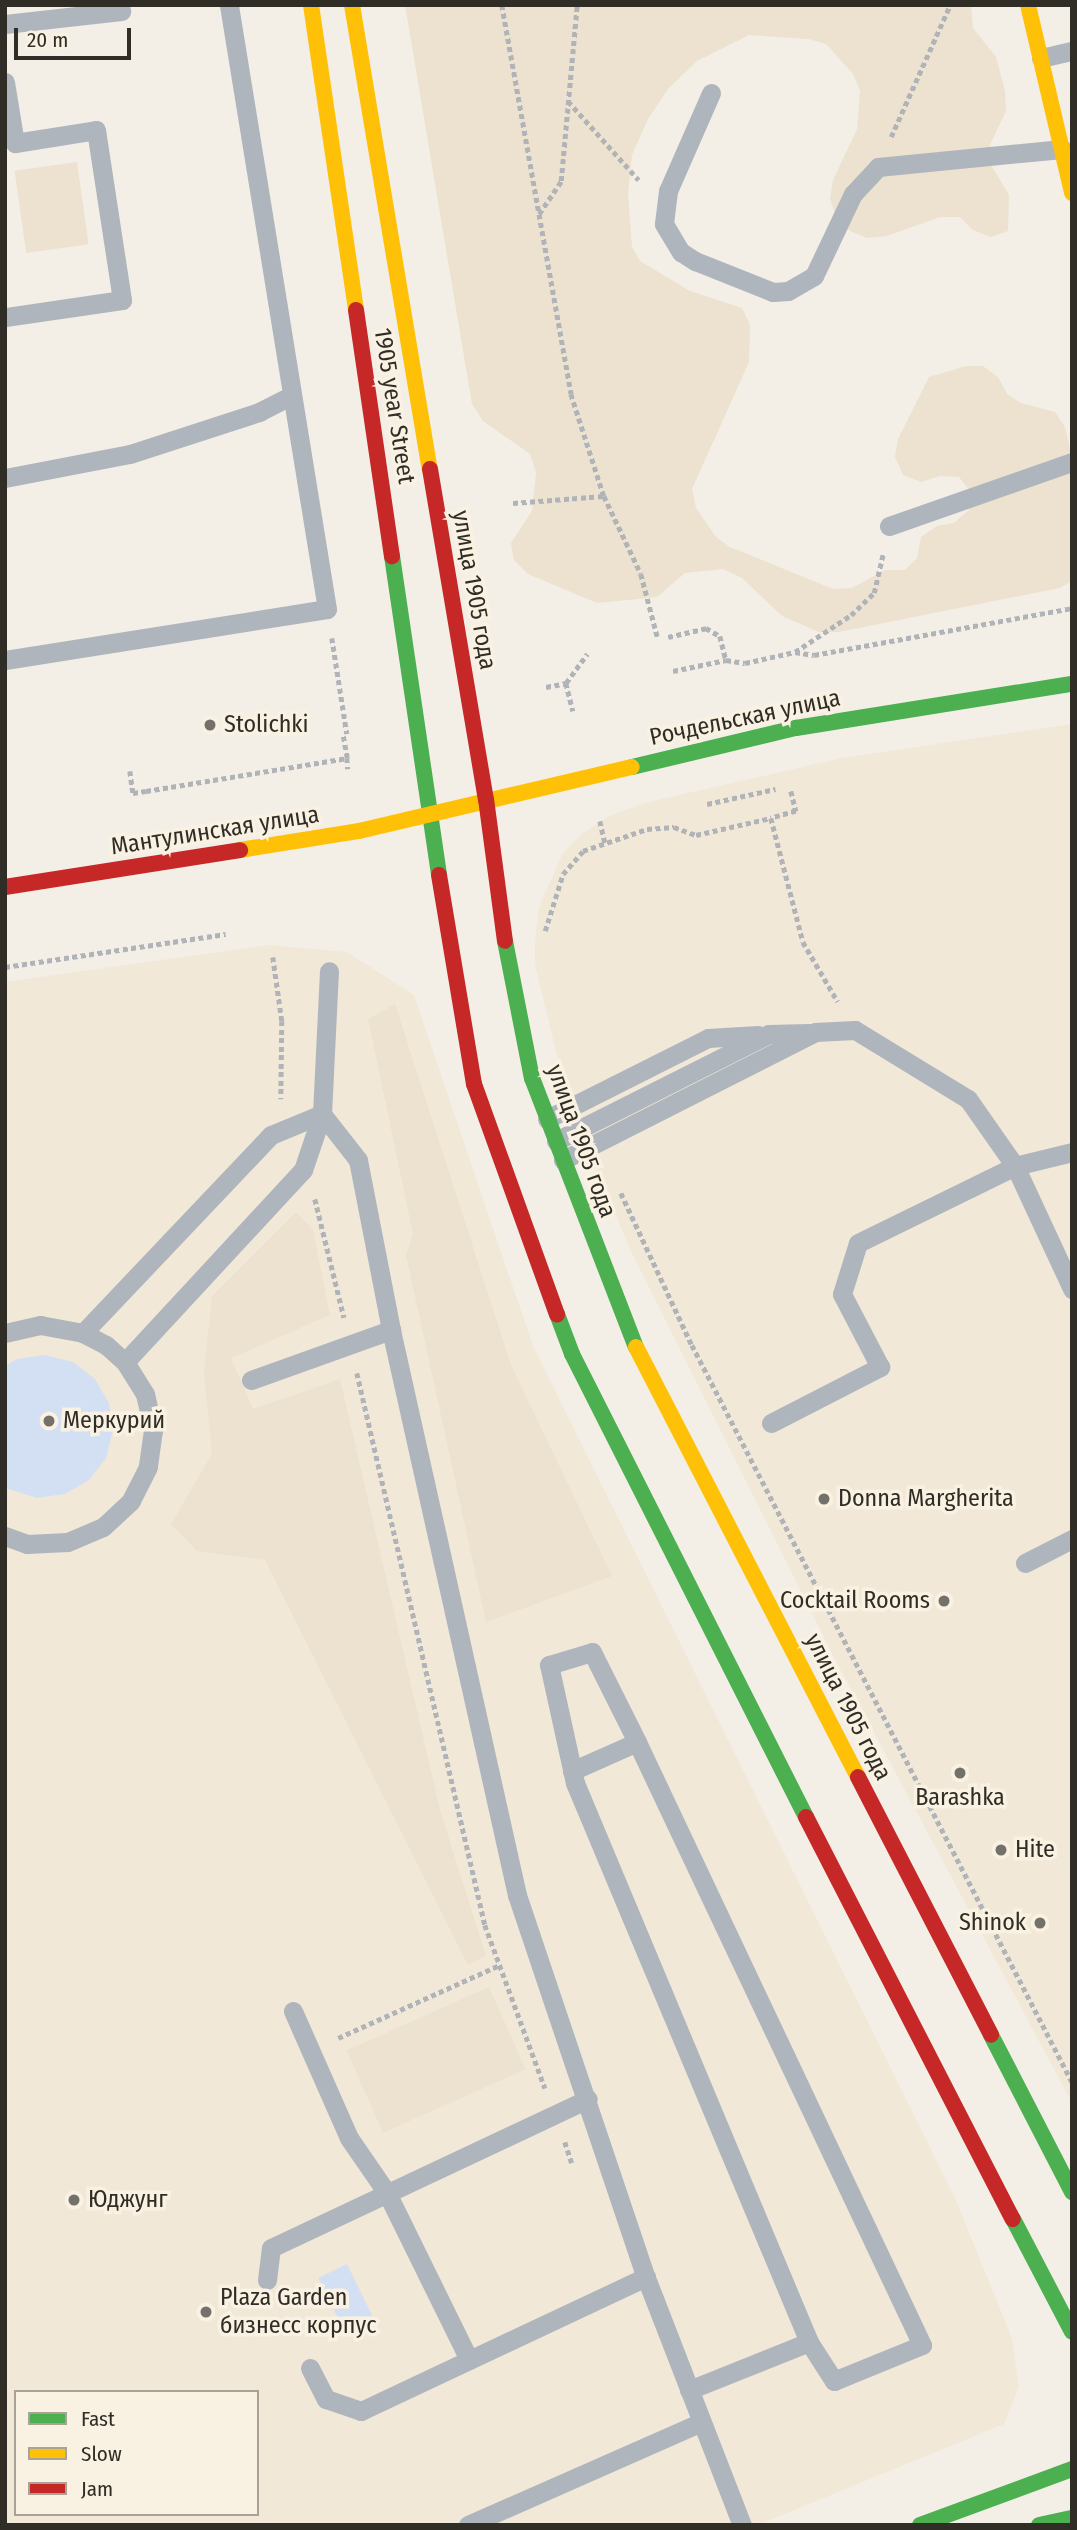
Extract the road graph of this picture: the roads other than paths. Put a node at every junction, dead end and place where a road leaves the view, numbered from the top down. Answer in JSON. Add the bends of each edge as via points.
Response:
{"nodes":[{"id":1,"x":229,"y":5,"type":"edge"},
{"id":2,"x":311,"y":5,"type":"edge"},
{"id":3,"x":352,"y":5,"type":"edge"},
{"id":4,"x":1028,"y":5,"type":"edge"},
{"id":5,"x":121,"y":11,"type":"dead end"},
{"id":6,"x":5,"y":24,"type":"edge"},
{"id":7,"x":1072,"y":51,"type":"edge"},
{"id":8,"x":1041,"y":58,"type":"junction"},
{"id":9,"x":5,"y":82,"type":"edge"},
{"id":10,"x":711,"y":93,"type":"dead end"},
{"id":11,"x":1062,"y":149,"type":"junction"},
{"id":12,"x":1072,"y":193,"type":"edge"},
{"id":13,"x":5,"y":317,"type":"edge"},
{"id":14,"x":291,"y":396,"type":"junction"},
{"id":15,"x":1072,"y":462,"type":"edge"},
{"id":16,"x":5,"y":478,"type":"edge"},
{"id":17,"x":889,"y":526,"type":"road end"},
{"id":18,"x":5,"y":660,"type":"edge"},
{"id":19,"x":1072,"y":684,"type":"edge"},
{"id":20,"x":486,"y":799,"type":"junction"},
{"id":21,"x":431,"y":813,"type":"junction"},
{"id":22,"x":5,"y":887,"type":"edge"},
{"id":23,"x":328,"y":971,"type":"dead end"},
{"id":24,"x":815,"y":1032,"type":"junction"},
{"id":25,"x":769,"y":1034,"type":"junction"},
{"id":26,"x":322,"y":1114,"type":"junction"},
{"id":27,"x":547,"y":1119,"type":"junction"},
{"id":28,"x":555,"y":1141,"type":"junction"},
{"id":29,"x":1072,"y":1152,"type":"edge"},
{"id":30,"x":563,"y":1160,"type":"junction"},
{"id":31,"x":1015,"y":1166,"type":"junction"},
{"id":32,"x":1072,"y":1289,"type":"edge"},
{"id":33,"x":391,"y":1330,"type":"junction"},
{"id":34,"x":5,"y":1333,"type":"edge"},
{"id":35,"x":83,"y":1333,"type":"junction"},
{"id":36,"x":125,"y":1362,"type":"junction"},
{"id":37,"x":251,"y":1380,"type":"dead end"},
{"id":38,"x":771,"y":1423,"type":"dead end"},
{"id":39,"x":5,"y":1536,"type":"edge"},
{"id":40,"x":1072,"y":1539,"type":"edge"},
{"id":41,"x":1025,"y":1563,"type":"dead end"},
{"id":42,"x":637,"y":1742,"type":"junction"},
{"id":43,"x":572,"y":1771,"type":"junction"},
{"id":44,"x":293,"y":2011,"type":"dead end"},
{"id":45,"x":588,"y":2099,"type":"junction"},
{"id":46,"x":1072,"y":2192,"type":"edge"},
{"id":47,"x":387,"y":2193,"type":"junction"},
{"id":48,"x":646,"y":2277,"type":"junction"},
{"id":49,"x":267,"y":2280,"type":"dead end"},
{"id":50,"x":1072,"y":2332,"type":"edge"},
{"id":51,"x":808,"y":2342,"type":"junction"},
{"id":52,"x":469,"y":2360,"type":"junction"},
{"id":53,"x":310,"y":2368,"type":"dead end"},
{"id":54,"x":689,"y":2390,"type":"junction"},
{"id":55,"x":701,"y":2422,"type":"junction"},
{"id":56,"x":1072,"y":2469,"type":"edge"},
{"id":57,"x":1072,"y":2518,"type":"edge"},
{"id":58,"x":468,"y":2525,"type":"edge"},
{"id":59,"x":742,"y":2525,"type":"edge"},
{"id":60,"x":920,"y":2525,"type":"edge"},
{"id":61,"x":1040,"y":2525,"type":"edge"}],
"edges":[{"from":1,"to":14,"type":"lane"},
{"from":2,"to":21,"type":"main road","name":"1905 year Street"},
{"from":3,"to":20,"type":"main road","name":"улица 1905 года"},
{"from":4,"to":8,"type":"main road"},
{"from":5,"to":6,"type":"lane"},
{"from":7,"to":8,"type":"lane"},
{"from":8,"to":11,"type":"main road"},
{"from":9,"to":13,"type":"lane","via":[[15,143],[96,131],[122,300]]},
{"from":10,"to":11,"type":"lane","via":[[663,207],[664,224],[681,252],[758,288],[788,291],[814,276],[853,194],[878,167]]},
{"from":11,"to":12,"type":"main road"},
{"from":14,"to":16,"type":"lane","via":[[259,412],[130,453]]},
{"from":14,"to":18,"type":"lane","via":[[327,609]]},
{"from":15,"to":17,"type":"lane"},
{"from":19,"to":20,"type":"main road","name":"Рочдельская улица","via":[[796,728]]},
{"from":20,"to":21,"type":"main road","name":"Рочдельская улица"},
{"from":20,"to":27,"type":"main road","name":"улица 1905 года","via":[[512,988],[532,1078]]},
{"from":21,"to":22,"type":"main road","name":"Мантулинская улица","via":[[359,831]]},
{"from":21,"to":50,"type":"main road","via":[[458,1008],[474,1084],[572,1354],[939,2080]]},
{"from":23,"to":26,"type":"lane"},
{"from":24,"to":25,"type":"lane"},
{"from":24,"to":30,"type":"lane"},
{"from":24,"to":31,"type":"lane","via":[[855,1030],[968,1099]]},
{"from":25,"to":27,"type":"lane","via":[[708,1038]]},
{"from":25,"to":28,"type":"lane"},
{"from":26,"to":33,"type":"lane","via":[[358,1160]]},
{"from":26,"to":35,"type":"lane","via":[[271,1135]]},
{"from":26,"to":36,"type":"lane","via":[[303,1170]]},
{"from":27,"to":28,"type":"main road","name":"улица 1905 года"},
{"from":28,"to":30,"type":"main road","name":"улица 1905 года"},
{"from":29,"to":31,"type":"lane"},
{"from":30,"to":46,"type":"main road","name":"улица 1905 года","via":[[630,1336]]},
{"from":31,"to":32,"type":"lane"},
{"from":31,"to":38,"type":"lane","via":[[858,1243],[842,1294],[880,1367]]},
{"from":33,"to":37,"type":"lane"},
{"from":33,"to":45,"type":"lane","via":[[517,1895]]},
{"from":34,"to":35,"type":"lane","via":[[40,1325]]},
{"from":35,"to":36,"type":"lane"},
{"from":36,"to":39,"type":"lane","via":[[145,1394],[153,1430],[148,1468],[131,1501],[103,1527],[67,1542],[27,1544]]},
{"from":40,"to":41,"type":"lane"},
{"from":42,"to":43,"type":"lane"},
{"from":42,"to":43,"type":"lane","via":[[592,1652],[548,1665]]},
{"from":42,"to":51,"type":"lane","via":[[922,2345],[834,2381]]},
{"from":43,"to":51,"type":"lane"},
{"from":44,"to":47,"type":"lane","via":[[349,2138]]},
{"from":45,"to":47,"type":"lane"},
{"from":45,"to":48,"type":"lane"},
{"from":47,"to":49,"type":"lane","via":[[271,2248]]},
{"from":47,"to":52,"type":"lane"},
{"from":48,"to":52,"type":"lane"},
{"from":48,"to":54,"type":"lane"},
{"from":51,"to":54,"type":"lane"},
{"from":52,"to":53,"type":"lane","via":[[360,2411],[326,2399]]},
{"from":54,"to":55,"type":"lane"},
{"from":55,"to":58,"type":"lane"},
{"from":55,"to":59,"type":"lane"},
{"from":56,"to":60,"type":"main road"},
{"from":57,"to":61,"type":"main road"}]}
